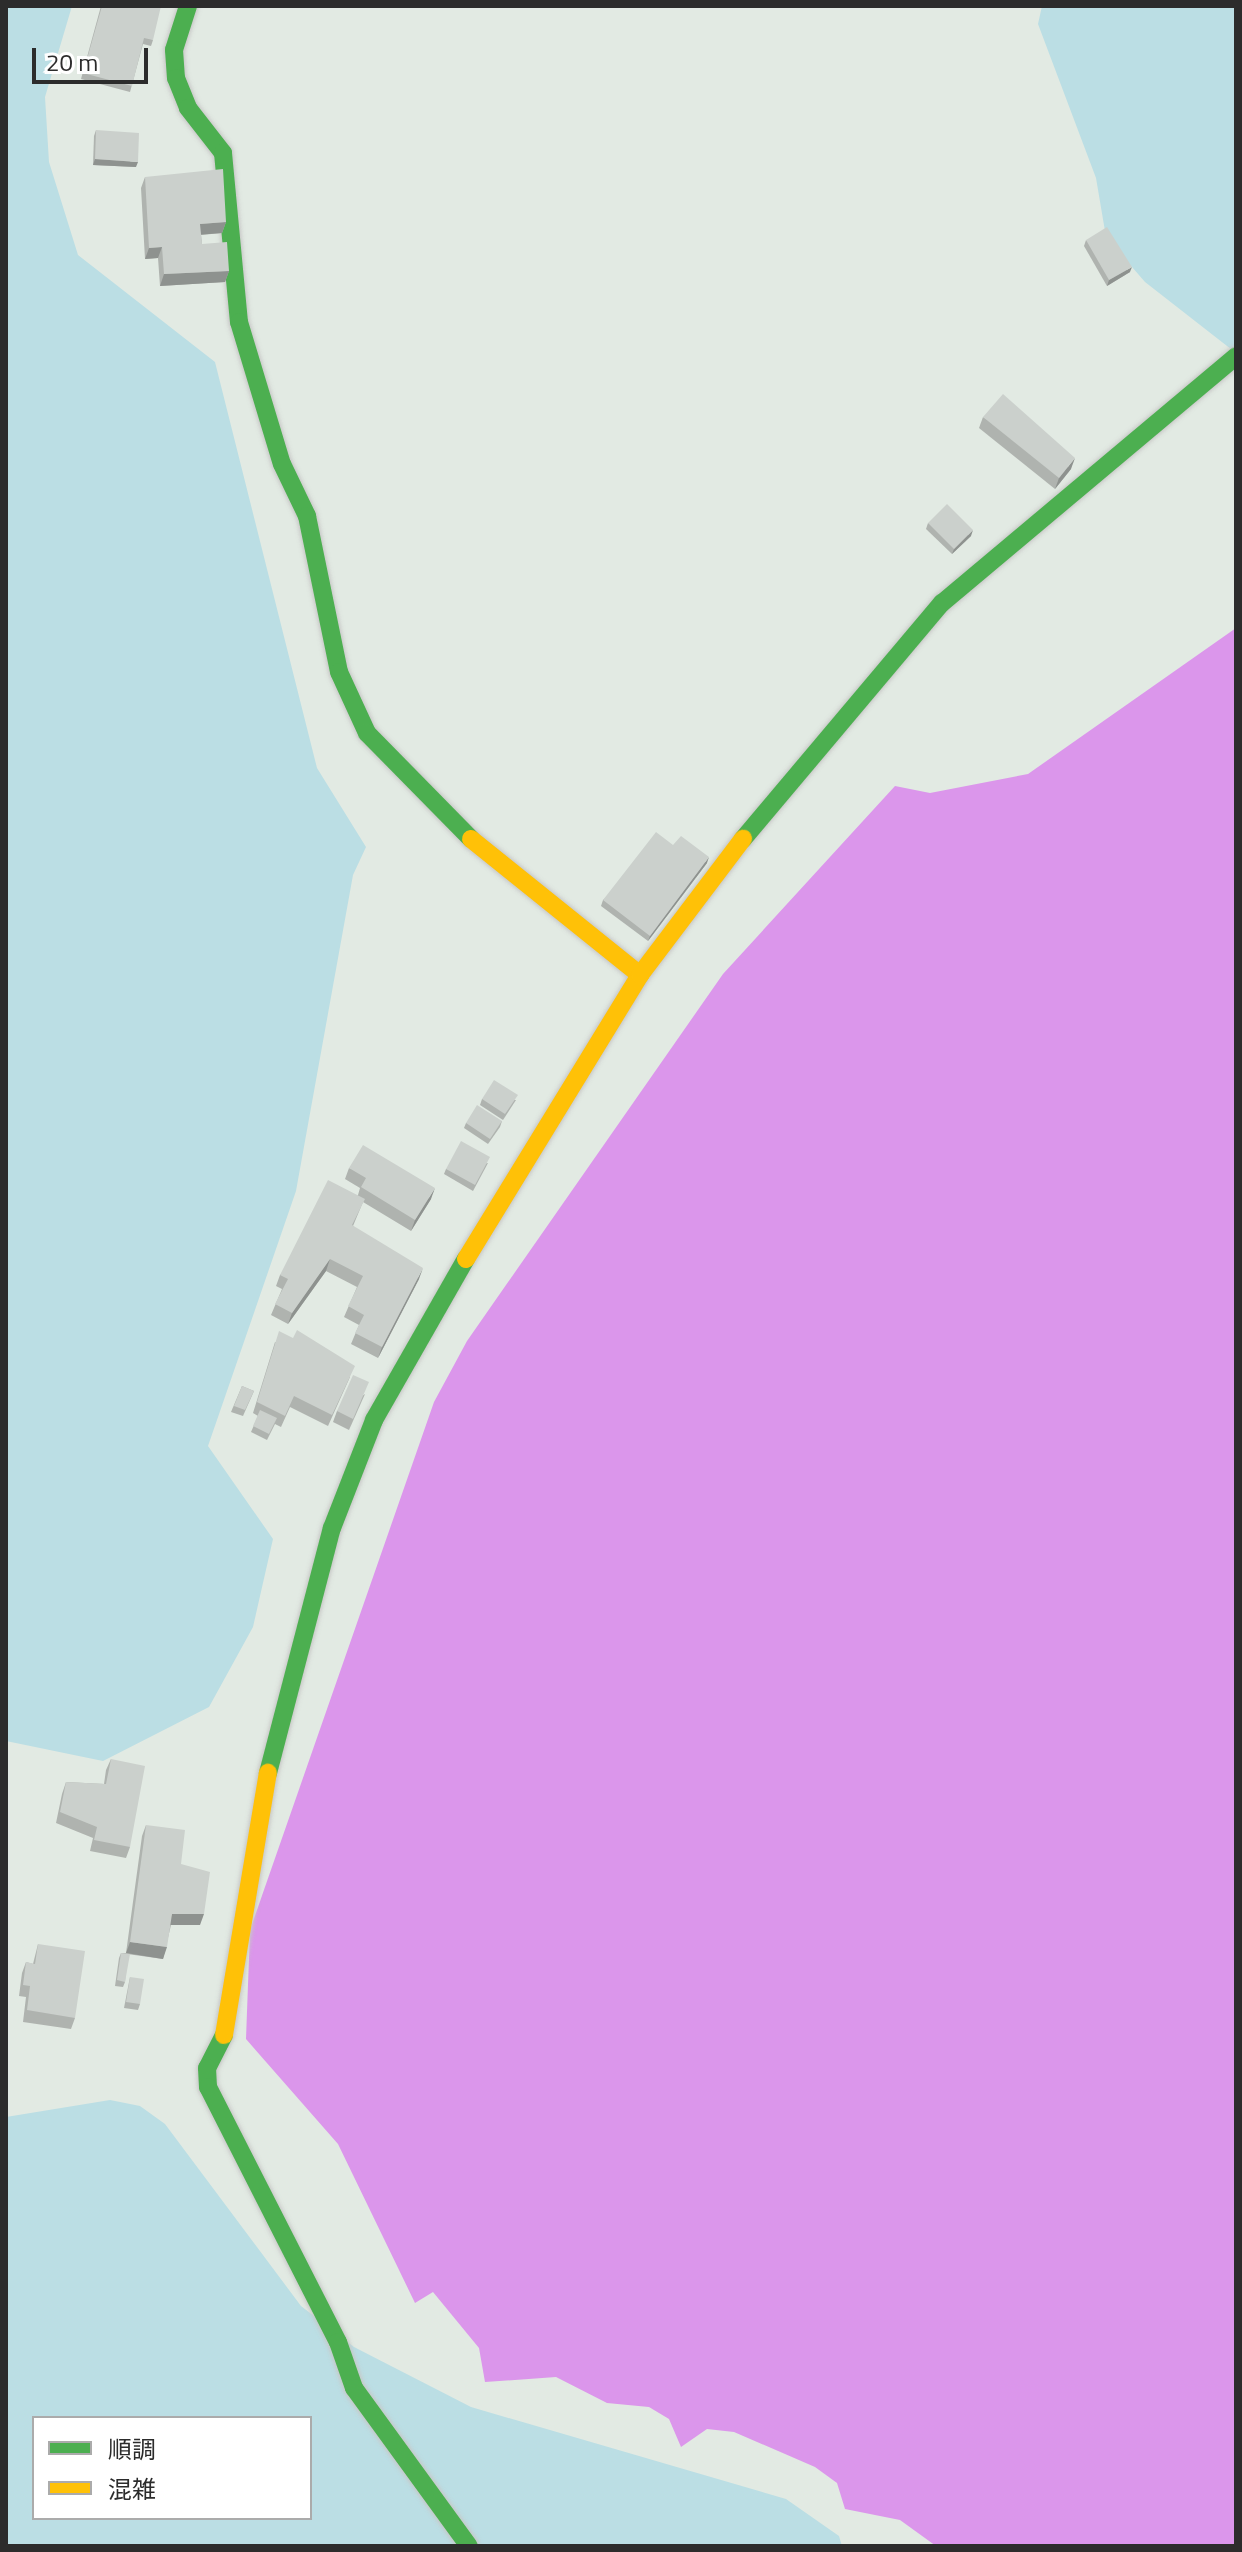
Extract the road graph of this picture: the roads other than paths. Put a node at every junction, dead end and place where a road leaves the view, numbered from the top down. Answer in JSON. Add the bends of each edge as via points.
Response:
{"nodes":[{"id":1,"x":188,"y":6,"type":"edge"},
{"id":2,"x":1236,"y":356,"type":"edge"},
{"id":3,"x":640,"y":975,"type":"junction"},
{"id":4,"x":469,"y":2546,"type":"edge"}],
"edges":[{"from":1,"to":3,"type":"street","via":[[174,50],[176,78],[188,108],[223,153],[239,322],[282,464],[307,516],[339,672],[367,733],[437,812]]},
{"from":2,"to":3,"type":"street","via":[[942,603],[864,688]]},
{"from":3,"to":4,"type":"street","via":[[549,1115],[366,1439],[332,1528],[276,1732],[222,2045],[207,2068],[208,2087],[338,2342],[354,2388]]}]}
